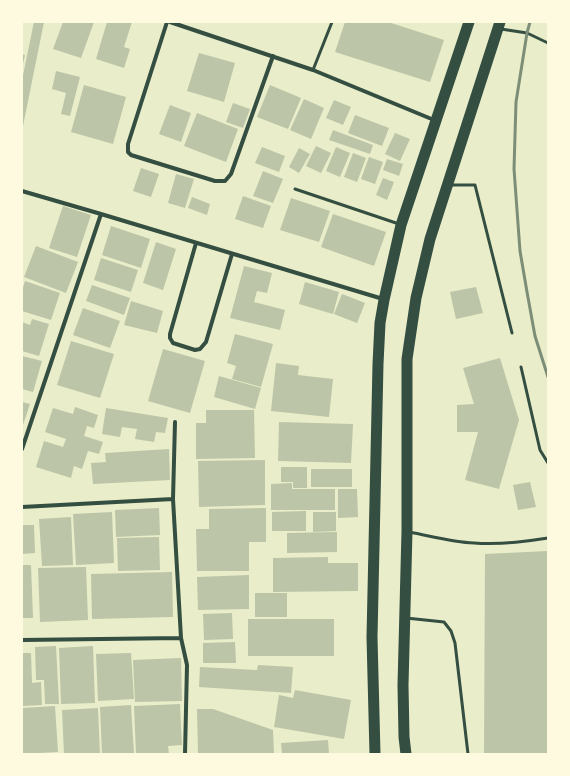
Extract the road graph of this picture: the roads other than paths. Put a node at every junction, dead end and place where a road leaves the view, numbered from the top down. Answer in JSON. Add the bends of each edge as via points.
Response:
{"nodes":[{"id":1,"x":167,"y":22,"type":"edge"},
{"id":2,"x":170,"y":22,"type":"edge"},
{"id":3,"x":332,"y":22,"type":"edge"},
{"id":4,"x":469,"y":22,"type":"edge"},
{"id":5,"x":499,"y":25,"type":"edge"},
{"id":6,"x":548,"y":43,"type":"edge"},
{"id":7,"x":273,"y":56,"type":"junction"},
{"id":8,"x":313,"y":70,"type":"junction"},
{"id":9,"x":437,"y":121,"type":"junction"},
{"id":10,"x":448,"y":185,"type":"junction"},
{"id":11,"x":295,"y":189,"type":"dead end"},
{"id":12,"x":22,"y":191,"type":"edge"},
{"id":13,"x":101,"y":214,"type":"junction"},
{"id":14,"x":401,"y":225,"type":"junction"},
{"id":15,"x":196,"y":243,"type":"junction"},
{"id":16,"x":232,"y":254,"type":"junction"},
{"id":17,"x":384,"y":300,"type":"junction"},
{"id":18,"x":512,"y":333,"type":"dead end"},
{"id":19,"x":521,"y":367,"type":"dead end"},
{"id":20,"x":175,"y":422,"type":"dead end"},
{"id":21,"x":22,"y":449,"type":"edge"},
{"id":22,"x":548,"y":462,"type":"edge"},
{"id":23,"x":173,"y":498,"type":"junction"},
{"id":24,"x":22,"y":507,"type":"edge"},
{"id":25,"x":407,"y":531,"type":"junction"},
{"id":26,"x":548,"y":538,"type":"edge"},
{"id":27,"x":405,"y":618,"type":"junction"},
{"id":28,"x":181,"y":638,"type":"junction"},
{"id":29,"x":22,"y":640,"type":"edge"},
{"id":30,"x":185,"y":754,"type":"edge"},
{"id":31,"x":375,"y":754,"type":"edge"},
{"id":32,"x":406,"y":754,"type":"edge"},
{"id":33,"x":468,"y":754,"type":"edge"}],
"edges":[{"from":1,"to":7,"type":"street","via":[[128,144],[128,152],[131,155],[215,181],[225,181],[231,174]]},
{"from":2,"to":7,"type":"street"},
{"from":3,"to":8,"type":"lane"},
{"from":4,"to":9,"type":"highway"},
{"from":5,"to":6,"type":"lane","via":[[527,33]]},
{"from":5,"to":10,"type":"highway"},
{"from":7,"to":8,"type":"street"},
{"from":8,"to":9,"type":"street"},
{"from":9,"to":14,"type":"highway"},
{"from":10,"to":18,"type":"lane","via":[[476,185]]},
{"from":10,"to":25,"type":"highway","via":[[430,239],[416,298],[407,359]]},
{"from":11,"to":14,"type":"lane"},
{"from":12,"to":13,"type":"street"},
{"from":13,"to":15,"type":"street"},
{"from":13,"to":21,"type":"street"},
{"from":14,"to":17,"type":"highway"},
{"from":15,"to":16,"type":"street"},
{"from":15,"to":16,"type":"street","via":[[170,334],[173,343],[195,350],[200,349],[206,342]]},
{"from":16,"to":17,"type":"street"},
{"from":17,"to":31,"type":"highway","via":[[378,364],[372,637]]},
{"from":19,"to":22,"type":"lane","via":[[540,450]]},
{"from":20,"to":23,"type":"street"},
{"from":23,"to":24,"type":"street"},
{"from":23,"to":28,"type":"street"},
{"from":25,"to":26,"type":"lane","via":[[474,543],[515,543]]},
{"from":25,"to":27,"type":"highway"},
{"from":27,"to":32,"type":"highway","via":[[403,685]]},
{"from":27,"to":33,"type":"lane","via":[[444,622],[451,631],[455,643]]},
{"from":28,"to":29,"type":"street"},
{"from":28,"to":30,"type":"street","via":[[187,670]]}]}
